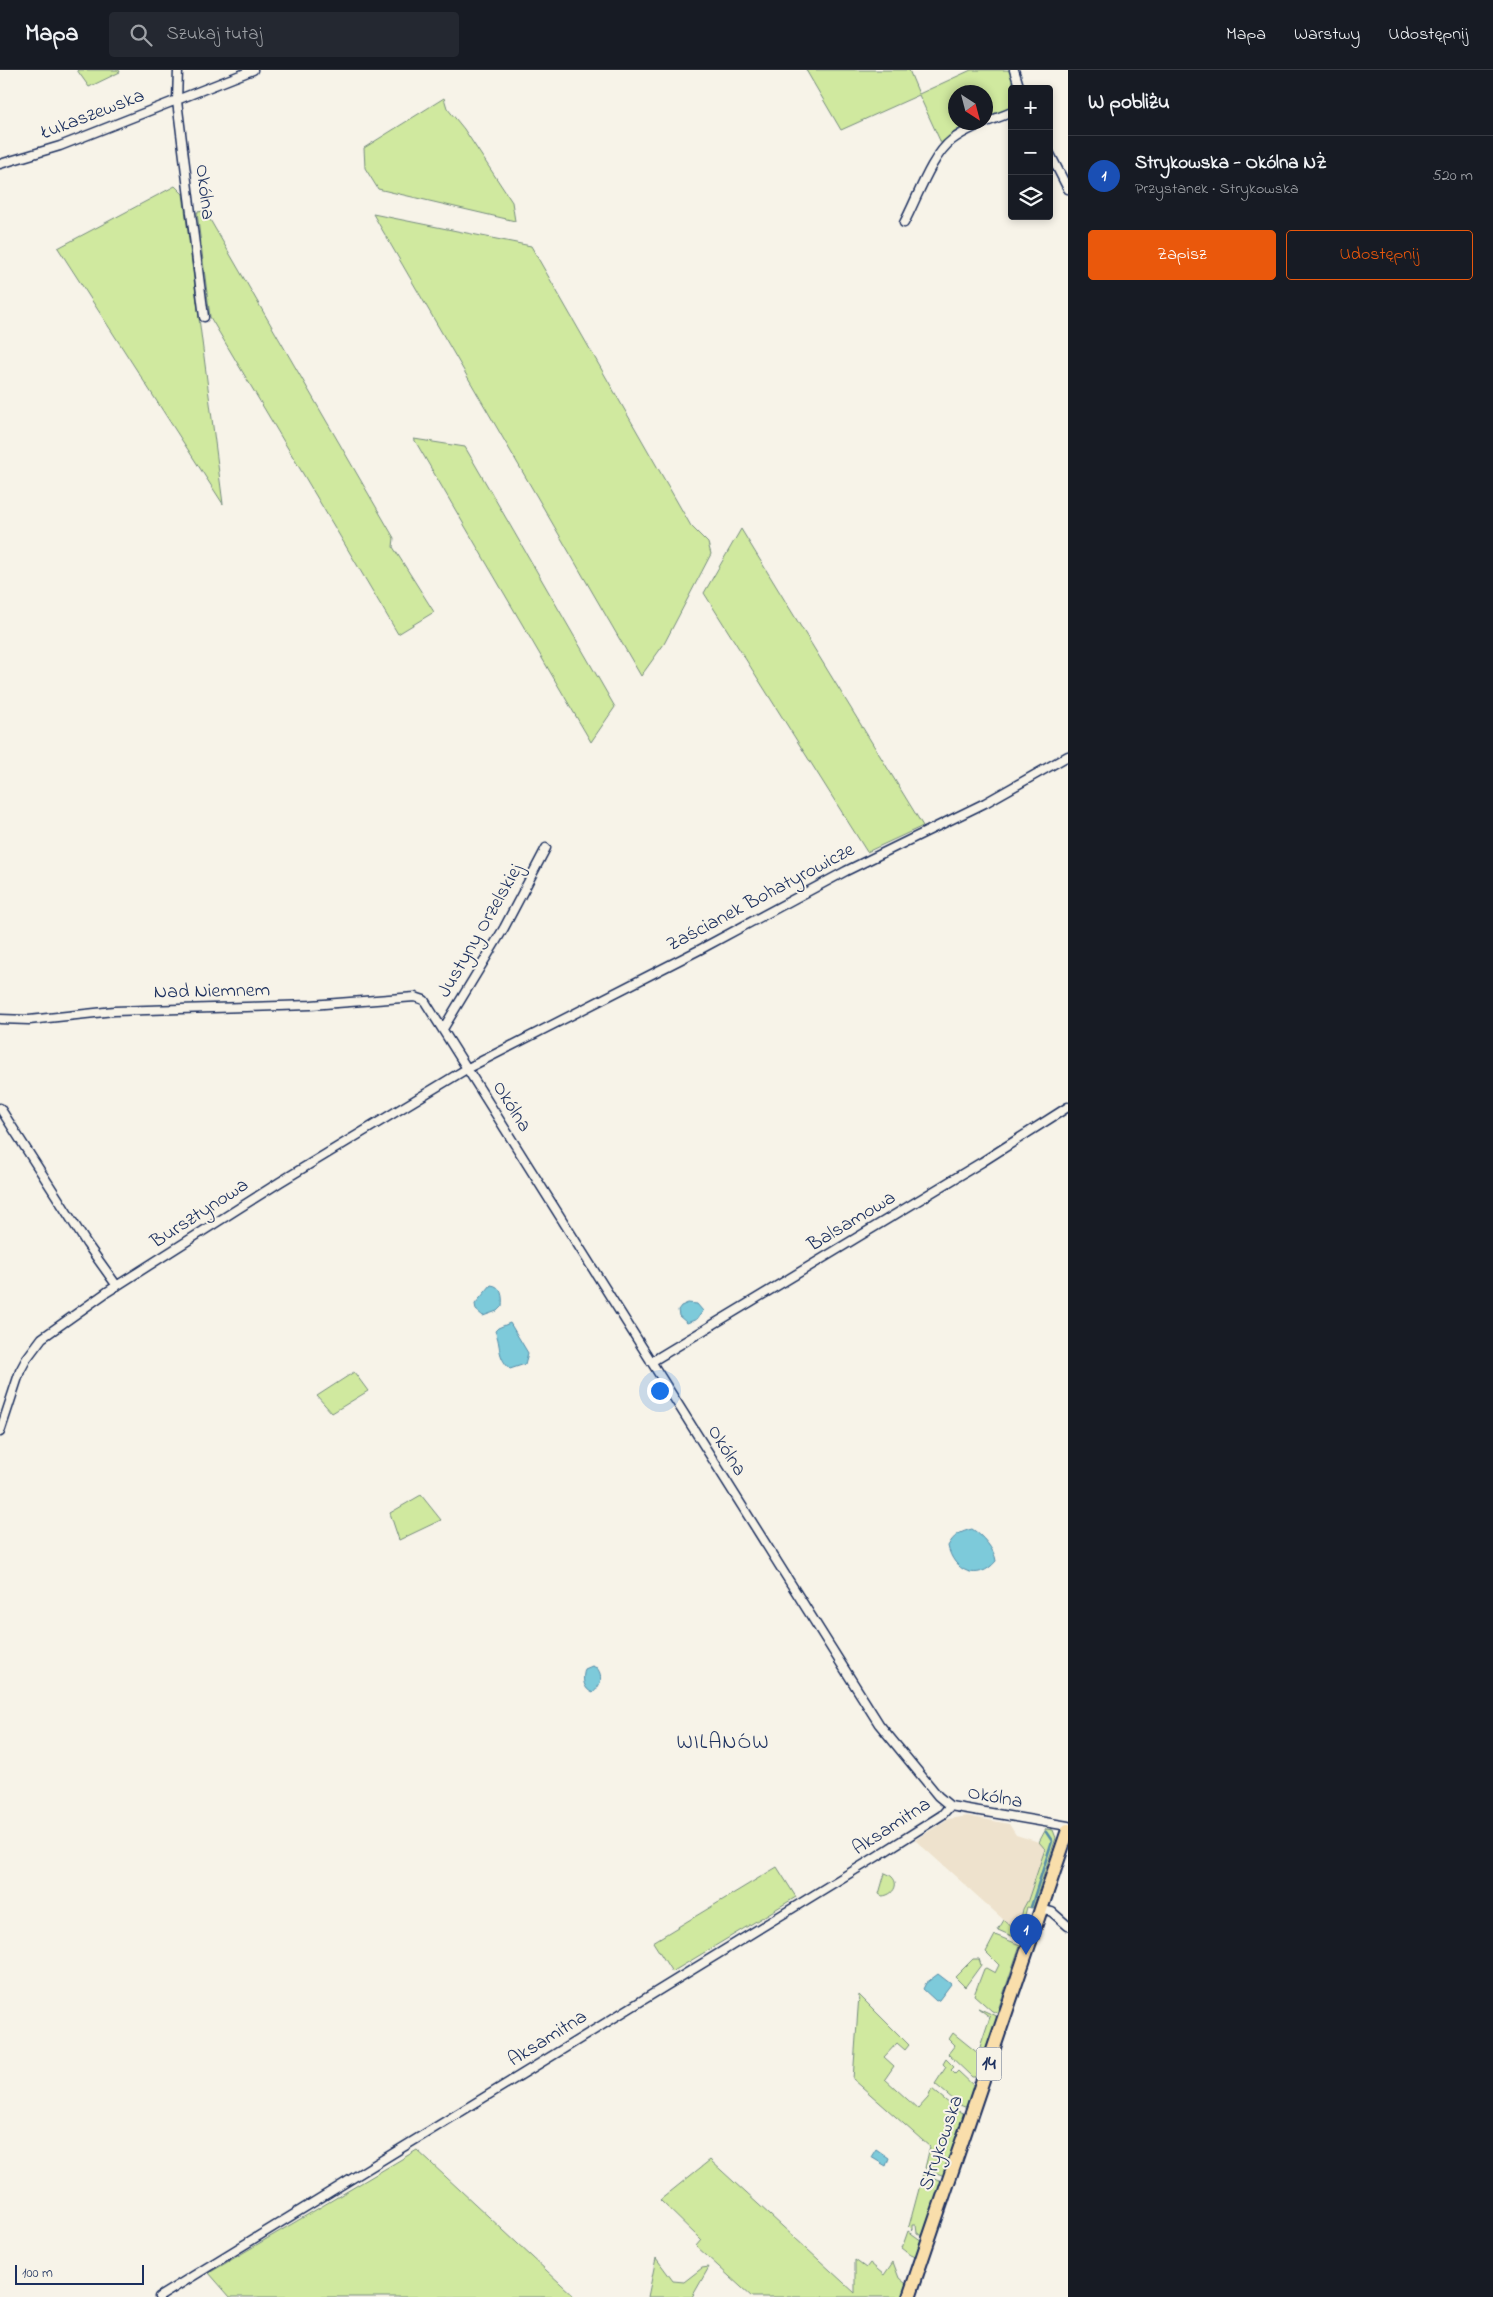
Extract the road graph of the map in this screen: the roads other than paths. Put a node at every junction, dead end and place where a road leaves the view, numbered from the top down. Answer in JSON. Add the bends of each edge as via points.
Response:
{"nodes":[{"id":1,"x":178,"y":70,"type":"edge"},
{"id":2,"x":253,"y":70,"type":"edge"},
{"id":3,"x":1014,"y":70,"type":"edge"},
{"id":4,"x":1019,"y":85,"type":"edge"},
{"id":5,"x":177,"y":101,"type":"junction"},
{"id":6,"x":1008,"y":114,"type":"edge"},
{"id":7,"x":1053,"y":160,"type":"edge"},
{"id":8,"x":0,"y":164,"type":"edge"},
{"id":9,"x":1068,"y":189,"type":"edge"},
{"id":10,"x":904,"y":223,"type":"dead end"},
{"id":11,"x":204,"y":317,"type":"dead end"},
{"id":12,"x":1068,"y":756,"type":"edge"},
{"id":13,"x":546,"y":848,"type":"dead end"},
{"id":14,"x":424,"y":1000,"type":"joint"},
{"id":15,"x":0,"y":1019,"type":"edge"},
{"id":16,"x":443,"y":1029,"type":"junction"},
{"id":17,"x":468,"y":1068,"type":"junction"},
{"id":18,"x":1068,"y":1107,"type":"edge"},
{"id":19,"x":0,"y":1108,"type":"edge"},
{"id":20,"x":117,"y":1286,"type":"junction"},
{"id":21,"x":651,"y":1362,"type":"junction"},
{"id":22,"x":0,"y":1432,"type":"edge"},
{"id":23,"x":950,"y":1806,"type":"junction"},
{"id":24,"x":1068,"y":1826,"type":"edge"},
{"id":25,"x":1068,"y":1830,"type":"edge"},
{"id":26,"x":1041,"y":1909,"type":"junction"},
{"id":27,"x":1068,"y":1926,"type":"edge"},
{"id":28,"x":159,"y":2297,"type":"edge"},
{"id":29,"x":909,"y":2297,"type":"edge"}],
"edges":[{"from":1,"to":5,"type":"street","name":"Okólna"},
{"from":2,"to":5,"type":"street","name":"Łukaszewska"},
{"from":3,"to":4,"type":"street"},
{"from":5,"to":8,"type":"street","name":"Łukaszewska","via":[[60,146]]},
{"from":5,"to":11,"type":"street","name":"Okólna"},
{"from":6,"to":10,"type":"street","via":[[950,142],[936,160]]},
{"from":7,"to":9,"type":"street"},
{"from":12,"to":17,"type":"street","name":"Zaścianek Bohatyrowicze","via":[[985,803],[846,870],[699,950]]},
{"from":13,"to":16,"type":"street","name":"Justyny Orzelskiej","via":[[504,928]]},
{"from":14,"to":15,"type":"street","name":"Nad Niemnem","via":[[415,997],[311,1005],[114,1011],[29,1020]]},
{"from":14,"to":16,"type":"street","name":"Okólna"},
{"from":16,"to":17,"type":"street","name":"Okólna"},
{"from":17,"to":20,"type":"street","name":"Bursztynowa","via":[[309,1163]]},
{"from":17,"to":21,"type":"street","name":"Okólna"},
{"from":18,"to":21,"type":"street","name":"Balsamowa"},
{"from":19,"to":20,"type":"street"},
{"from":20,"to":22,"type":"street","name":"Bursztynowa","via":[[54,1328],[34,1347],[20,1370]]},
{"from":21,"to":23,"type":"street","name":"Okólna","via":[[879,1724],[938,1796]]},
{"from":23,"to":24,"type":"street","name":"Okólna"},
{"from":23,"to":28,"type":"street","name":"Aksamitna","via":[[942,1815],[868,1862]]},
{"from":25,"to":26,"type":"main road","name":"Strykowska","number":"14"},
{"from":26,"to":27,"type":"street","via":[[1052,1912]]},
{"from":26,"to":29,"type":"main road","name":"Strykowska","number":"14"}]}
